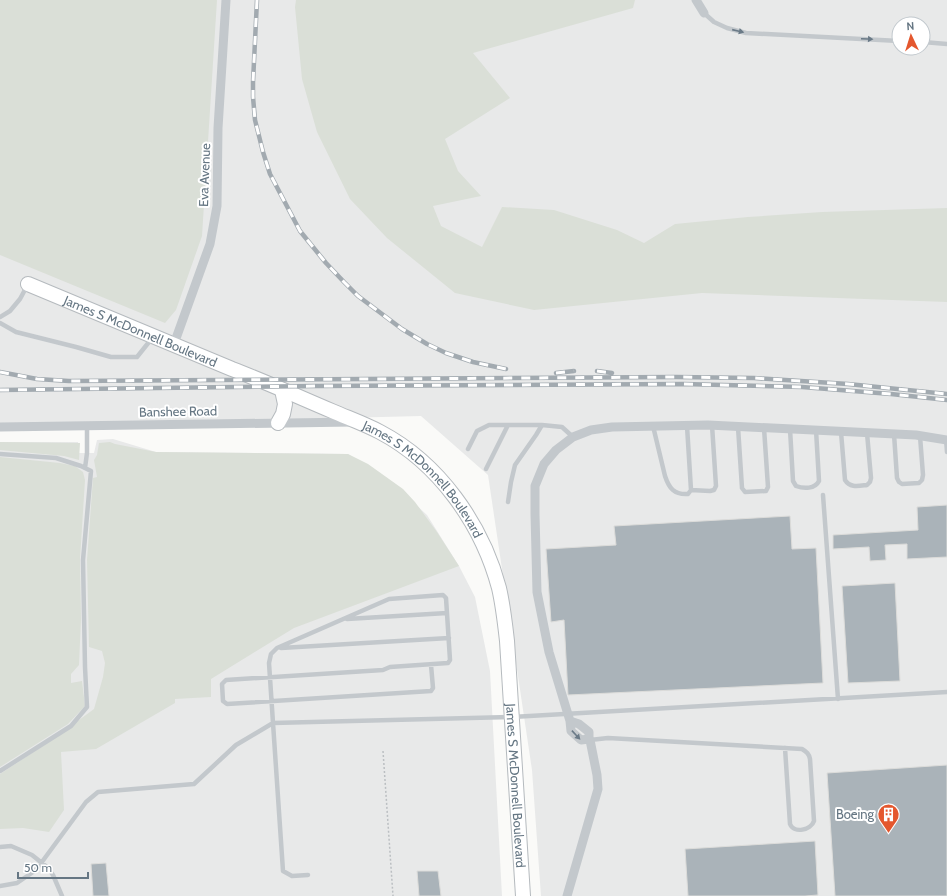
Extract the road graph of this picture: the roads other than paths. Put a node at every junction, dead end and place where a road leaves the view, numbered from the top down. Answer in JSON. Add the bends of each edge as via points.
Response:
{"nodes":[{"id":1,"x":226,"y":0,"type":"edge"},
{"id":2,"x":696,"y":0,"type":"edge"},
{"id":3,"x":704,"y":13,"type":"joint"},
{"id":4,"x":891,"y":41,"type":"edge"},
{"id":5,"x":931,"y":43,"type":"edge"},
{"id":6,"x":947,"y":44,"type":"edge"},
{"id":7,"x":28,"y":284,"type":"joint"},
{"id":8,"x":0,"y":317,"type":"edge"},
{"id":9,"x":0,"y":323,"type":"edge"},
{"id":10,"x":154,"y":336,"type":"junction"},
{"id":11,"x":174,"y":344,"type":"junction"},
{"id":12,"x":282,"y":390,"type":"junction"},
{"id":13,"x":356,"y":422,"type":"junction"},
{"id":14,"x":278,"y":423,"type":"junction"},
{"id":15,"x":542,"y":424,"type":"junction"},
{"id":16,"x":508,"y":425,"type":"junction"},
{"id":17,"x":87,"y":426,"type":"junction"},
{"id":18,"x":653,"y":426,"type":"junction"},
{"id":19,"x":687,"y":426,"type":"junction"},
{"id":20,"x":712,"y":426,"type":"junction"},
{"id":21,"x":0,"y":427,"type":"edge"},
{"id":22,"x":738,"y":427,"type":"junction"},
{"id":23,"x":764,"y":428,"type":"junction"},
{"id":24,"x":790,"y":429,"type":"junction"},
{"id":25,"x":816,"y":430,"type":"junction"},
{"id":26,"x":842,"y":432,"type":"junction"},
{"id":27,"x":867,"y":433,"type":"junction"},
{"id":28,"x":894,"y":434,"type":"junction"},
{"id":29,"x":920,"y":436,"type":"junction"},
{"id":30,"x":573,"y":437,"type":"junction"},
{"id":31,"x":946,"y":439,"type":"edge"},
{"id":32,"x":468,"y":449,"type":"dead end"},
{"id":33,"x":947,"y":452,"type":"edge"},
{"id":34,"x":0,"y":454,"type":"edge"},
{"id":35,"x":84,"y":468,"type":"junction"},
{"id":36,"x":486,"y":469,"type":"dead end"},
{"id":37,"x":691,"y":490,"type":"junction"},
{"id":38,"x":823,"y":495,"type":"dead end"},
{"id":39,"x":508,"y":502,"type":"dead end"},
{"id":40,"x":447,"y":613,"type":"junction"},
{"id":41,"x":344,"y":619,"type":"junction"},
{"id":42,"x":448,"y":638,"type":"junction"},
{"id":43,"x":277,"y":648,"type":"junction"},
{"id":44,"x":431,"y":665,"type":"junction"},
{"id":45,"x":270,"y":676,"type":"junction"},
{"id":46,"x":947,"y":692,"type":"edge"},
{"id":47,"x":838,"y":698,"type":"junction"},
{"id":48,"x":271,"y":702,"type":"junction"},
{"id":49,"x":512,"y":717,"type":"junction"},
{"id":50,"x":569,"y":718,"type":"junction"},
{"id":51,"x":273,"y":723,"type":"junction"},
{"id":52,"x":590,"y":739,"type":"junction"},
{"id":53,"x":785,"y":748,"type":"junction"},
{"id":54,"x":0,"y":771,"type":"edge"},
{"id":55,"x":0,"y":846,"type":"edge"},
{"id":56,"x":41,"y":862,"type":"junction"},
{"id":57,"x":308,"y":875,"type":"dead end"},
{"id":58,"x":0,"y":886,"type":"edge"},
{"id":59,"x":62,"y":896,"type":"edge"},
{"id":60,"x":523,"y":896,"type":"edge"},
{"id":61,"x":566,"y":896,"type":"edge"}],
"edges":[{"from":1,"to":11,"type":"street","name":"Eva Avenue","via":[[218,128],[217,206],[210,244]]},
{"from":2,"to":3,"type":"street"},
{"from":3,"to":4,"type":"lane","one_way":true,"via":[[714,22],[746,33]]},
{"from":5,"to":6,"type":"lane"},
{"from":7,"to":8,"type":"lane","via":[[10,311]]},
{"from":7,"to":10,"type":"main road","name":"James S McDonnell Boulevard"},
{"from":9,"to":10,"type":"lane","via":[[16,332],[111,357],[137,357]]},
{"from":10,"to":11,"type":"main road","name":"James S McDonnell Boulevard"},
{"from":11,"to":12,"type":"main road","name":"James S McDonnell Boulevard"},
{"from":12,"to":13,"type":"main road","name":"James S McDonnell Boulevard"},
{"from":12,"to":14,"type":"main road","via":[[284,409]]},
{"from":13,"to":14,"type":"street","name":"Banshee Road"},
{"from":13,"to":49,"type":"main road","name":"James S McDonnell Boulevard","via":[[395,441],[430,469],[455,497],[478,532],[492,566],[503,606]]},
{"from":14,"to":17,"type":"street","name":"Banshee Road"},
{"from":15,"to":16,"type":"lane"},
{"from":15,"to":30,"type":"lane","via":[[562,427]]},
{"from":15,"to":39,"type":"lane","via":[[515,465]]},
{"from":16,"to":32,"type":"lane","via":[[489,425],[477,430]]},
{"from":16,"to":36,"type":"lane"},
{"from":17,"to":21,"type":"street","name":"Banshee Road"},
{"from":17,"to":35,"type":"lane"},
{"from":18,"to":19,"type":"street"},
{"from":18,"to":30,"type":"street","via":[[612,427],[591,430]]},
{"from":18,"to":37,"type":"lane","via":[[667,483],[680,494],[688,494]]},
{"from":19,"to":20,"type":"street"},
{"from":19,"to":37,"type":"lane"},
{"from":20,"to":22,"type":"street"},
{"from":20,"to":37,"type":"lane","via":[[716,486],[710,492]]},
{"from":22,"to":23,"type":"street"},
{"from":22,"to":23,"type":"lane","via":[[742,488],[746,492],[766,491],[768,487]]},
{"from":23,"to":24,"type":"street"},
{"from":24,"to":25,"type":"street"},
{"from":24,"to":25,"type":"lane","via":[[793,481],[800,487],[814,486],[819,481]]},
{"from":25,"to":26,"type":"street"},
{"from":26,"to":27,"type":"street"},
{"from":26,"to":27,"type":"lane","via":[[845,480],[852,486],[867,485],[870,482]]},
{"from":27,"to":28,"type":"street"},
{"from":28,"to":29,"type":"street"},
{"from":28,"to":29,"type":"lane","via":[[897,478],[902,484],[919,483],[922,480]]},
{"from":29,"to":31,"type":"street"},
{"from":30,"to":50,"type":"street","via":[[556,450],[544,464],[535,486],[537,592],[549,652]]},
{"from":31,"to":33,"type":"lane"},
{"from":34,"to":35,"type":"lane","via":[[56,458]]},
{"from":35,"to":54,"type":"lane","via":[[91,471],[83,560],[87,707],[71,726]]},
{"from":38,"to":47,"type":"lane"},
{"from":40,"to":41,"type":"lane"},
{"from":40,"to":41,"type":"lane","via":[[446,598],[443,596],[390,599]]},
{"from":40,"to":42,"type":"lane"},
{"from":41,"to":43,"type":"lane"},
{"from":42,"to":43,"type":"lane"},
{"from":42,"to":44,"type":"lane","via":[[450,660],[448,663]]},
{"from":43,"to":45,"type":"lane","via":[[271,654]]},
{"from":44,"to":45,"type":"lane"},
{"from":44,"to":48,"type":"lane","via":[[431,691]]},
{"from":45,"to":48,"type":"lane"},
{"from":45,"to":48,"type":"lane","via":[[226,680],[222,684],[222,690],[223,701],[227,704]]},
{"from":46,"to":47,"type":"lane"},
{"from":47,"to":50,"type":"lane"},
{"from":48,"to":51,"type":"lane"},
{"from":49,"to":50,"type":"lane"},
{"from":49,"to":51,"type":"lane"},
{"from":49,"to":60,"type":"main road","name":"James S McDonnell Boulevard"},
{"from":50,"to":52,"type":"street","via":[[571,731],[581,740]]},
{"from":51,"to":56,"type":"lane","via":[[236,745],[194,784],[98,792],[86,802]]},
{"from":51,"to":57,"type":"lane","via":[[283,871],[292,876]]},
{"from":52,"to":53,"type":"lane"},
{"from":52,"to":61,"type":"street","via":[[598,789]]},
{"from":53,"to":53,"type":"lane","via":[[806,751],[809,755],[814,821],[806,829],[794,829],[790,824]]},
{"from":55,"to":56,"type":"lane","via":[[11,846]]},
{"from":56,"to":58,"type":"lane","via":[[36,870],[17,883]]},
{"from":56,"to":59,"type":"lane","via":[[53,875]]}]}
